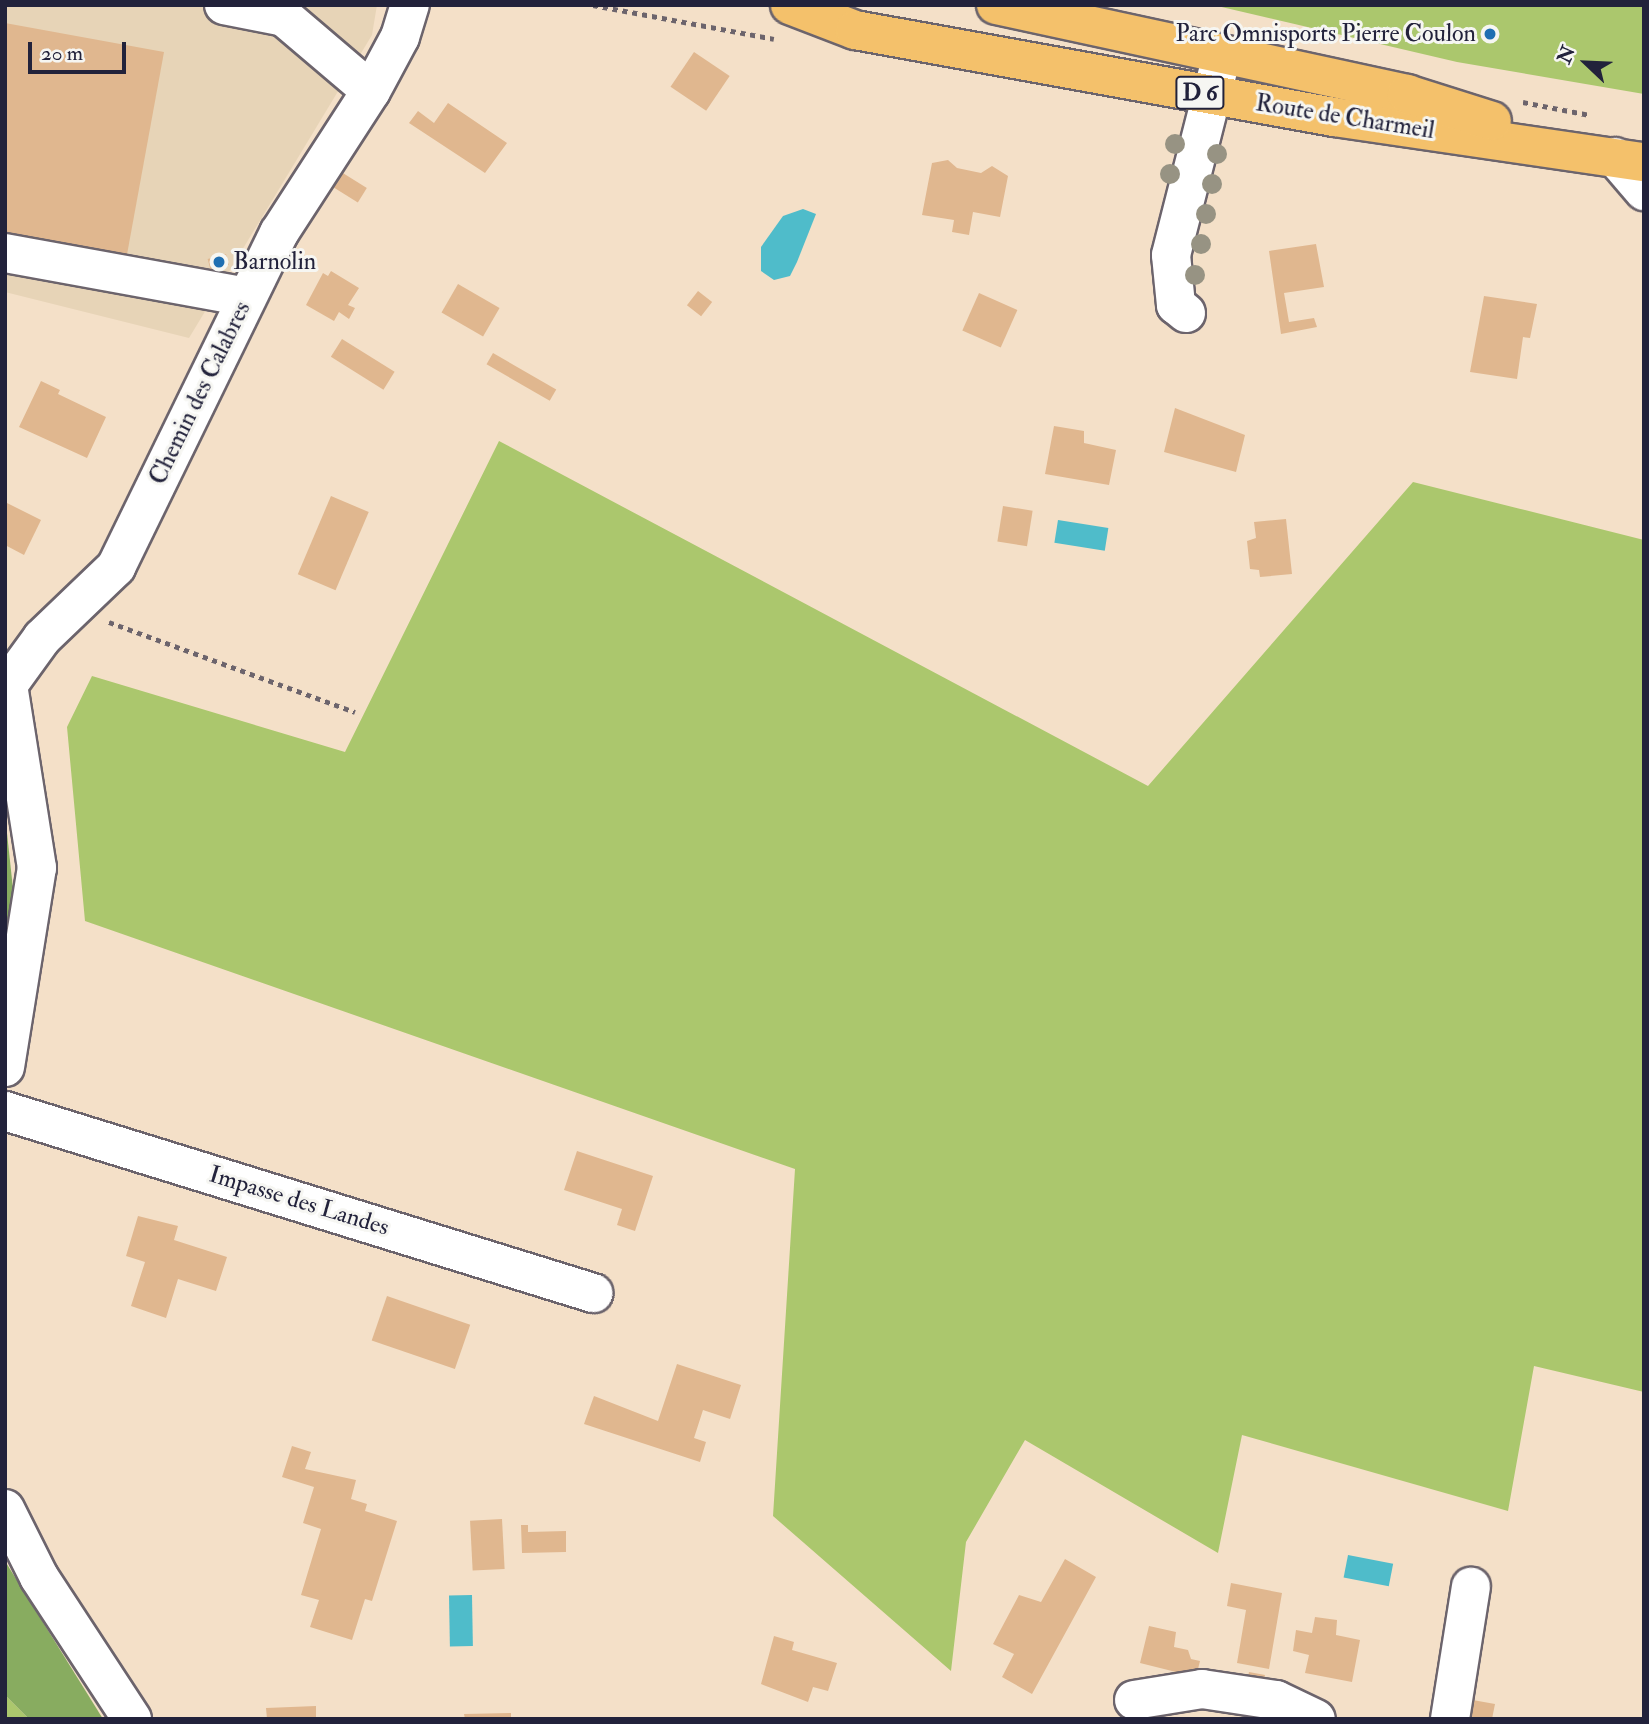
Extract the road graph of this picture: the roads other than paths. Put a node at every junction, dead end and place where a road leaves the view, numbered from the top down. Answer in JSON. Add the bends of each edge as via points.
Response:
{"nodes":[{"id":1,"x":224,"y":5,"type":"edge"},
{"id":2,"x":410,"y":5,"type":"edge"},
{"id":3,"x":996,"y":5,"type":"edge"},
{"id":4,"x":785,"y":23,"type":"edge"},
{"id":5,"x":1222,"y":55,"type":"junction"},
{"id":6,"x":371,"y":92,"type":"junction"},
{"id":7,"x":1210,"y":95,"type":"junction"},
{"id":8,"x":1629,"y":160,"type":"edge"},
{"id":9,"x":1644,"y":191,"type":"edge"},
{"id":10,"x":5,"y":253,"type":"edge"},
{"id":11,"x":246,"y":297,"type":"junction"},
{"id":12,"x":1186,"y":313,"type":"dead end"},
{"id":13,"x":7,"y":684,"type":"edge"},
{"id":14,"x":5,"y":1068,"type":"edge"},
{"id":15,"x":5,"y":1111,"type":"edge"},
{"id":16,"x":593,"y":1293,"type":"dead end"},
{"id":17,"x":5,"y":1509,"type":"edge"},
{"id":18,"x":1471,"y":1587,"type":"dead end"},
{"id":19,"x":1134,"y":1700,"type":"dead end"},
{"id":20,"x":132,"y":1719,"type":"edge"},
{"id":21,"x":1316,"y":1719,"type":"edge"},
{"id":22,"x":1450,"y":1719,"type":"edge"}],
"edges":[{"from":1,"to":6,"type":"street","via":[[284,17]]},
{"from":2,"to":6,"type":"street","name":"Chemin des Calabres","via":[[400,37]]},
{"from":3,"to":5,"type":"main road","name":"Route de Charmeil","number":"D 6"},
{"from":4,"to":7,"type":"main road","name":"Route de Charmeil","number":"D 6","via":[[855,30]]},
{"from":5,"to":7,"type":"street"},
{"from":5,"to":8,"type":"main road","name":"Route de Charmeil","number":"D 6","via":[[1407,94]]},
{"from":6,"to":11,"type":"street","name":"Chemin des Calabres","via":[[279,233]]},
{"from":7,"to":8,"type":"main road","name":"Route de Charmeil","number":"D 6"},
{"from":7,"to":12,"type":"street","via":[[1171,255],[1176,305]]},
{"from":8,"to":9,"type":"street"},
{"from":10,"to":11,"type":"street"},
{"from":11,"to":13,"type":"street","name":"Chemin des Calabres","via":[[116,568],[43,638]]},
{"from":13,"to":14,"type":"street","via":[[37,869]]},
{"from":15,"to":16,"type":"street","name":"Impasse des Landes"},
{"from":17,"to":20,"type":"street","via":[[39,1577]]},
{"from":18,"to":22,"type":"street"},
{"from":19,"to":21,"type":"street","via":[[1202,1689],[1276,1700]]}]}
